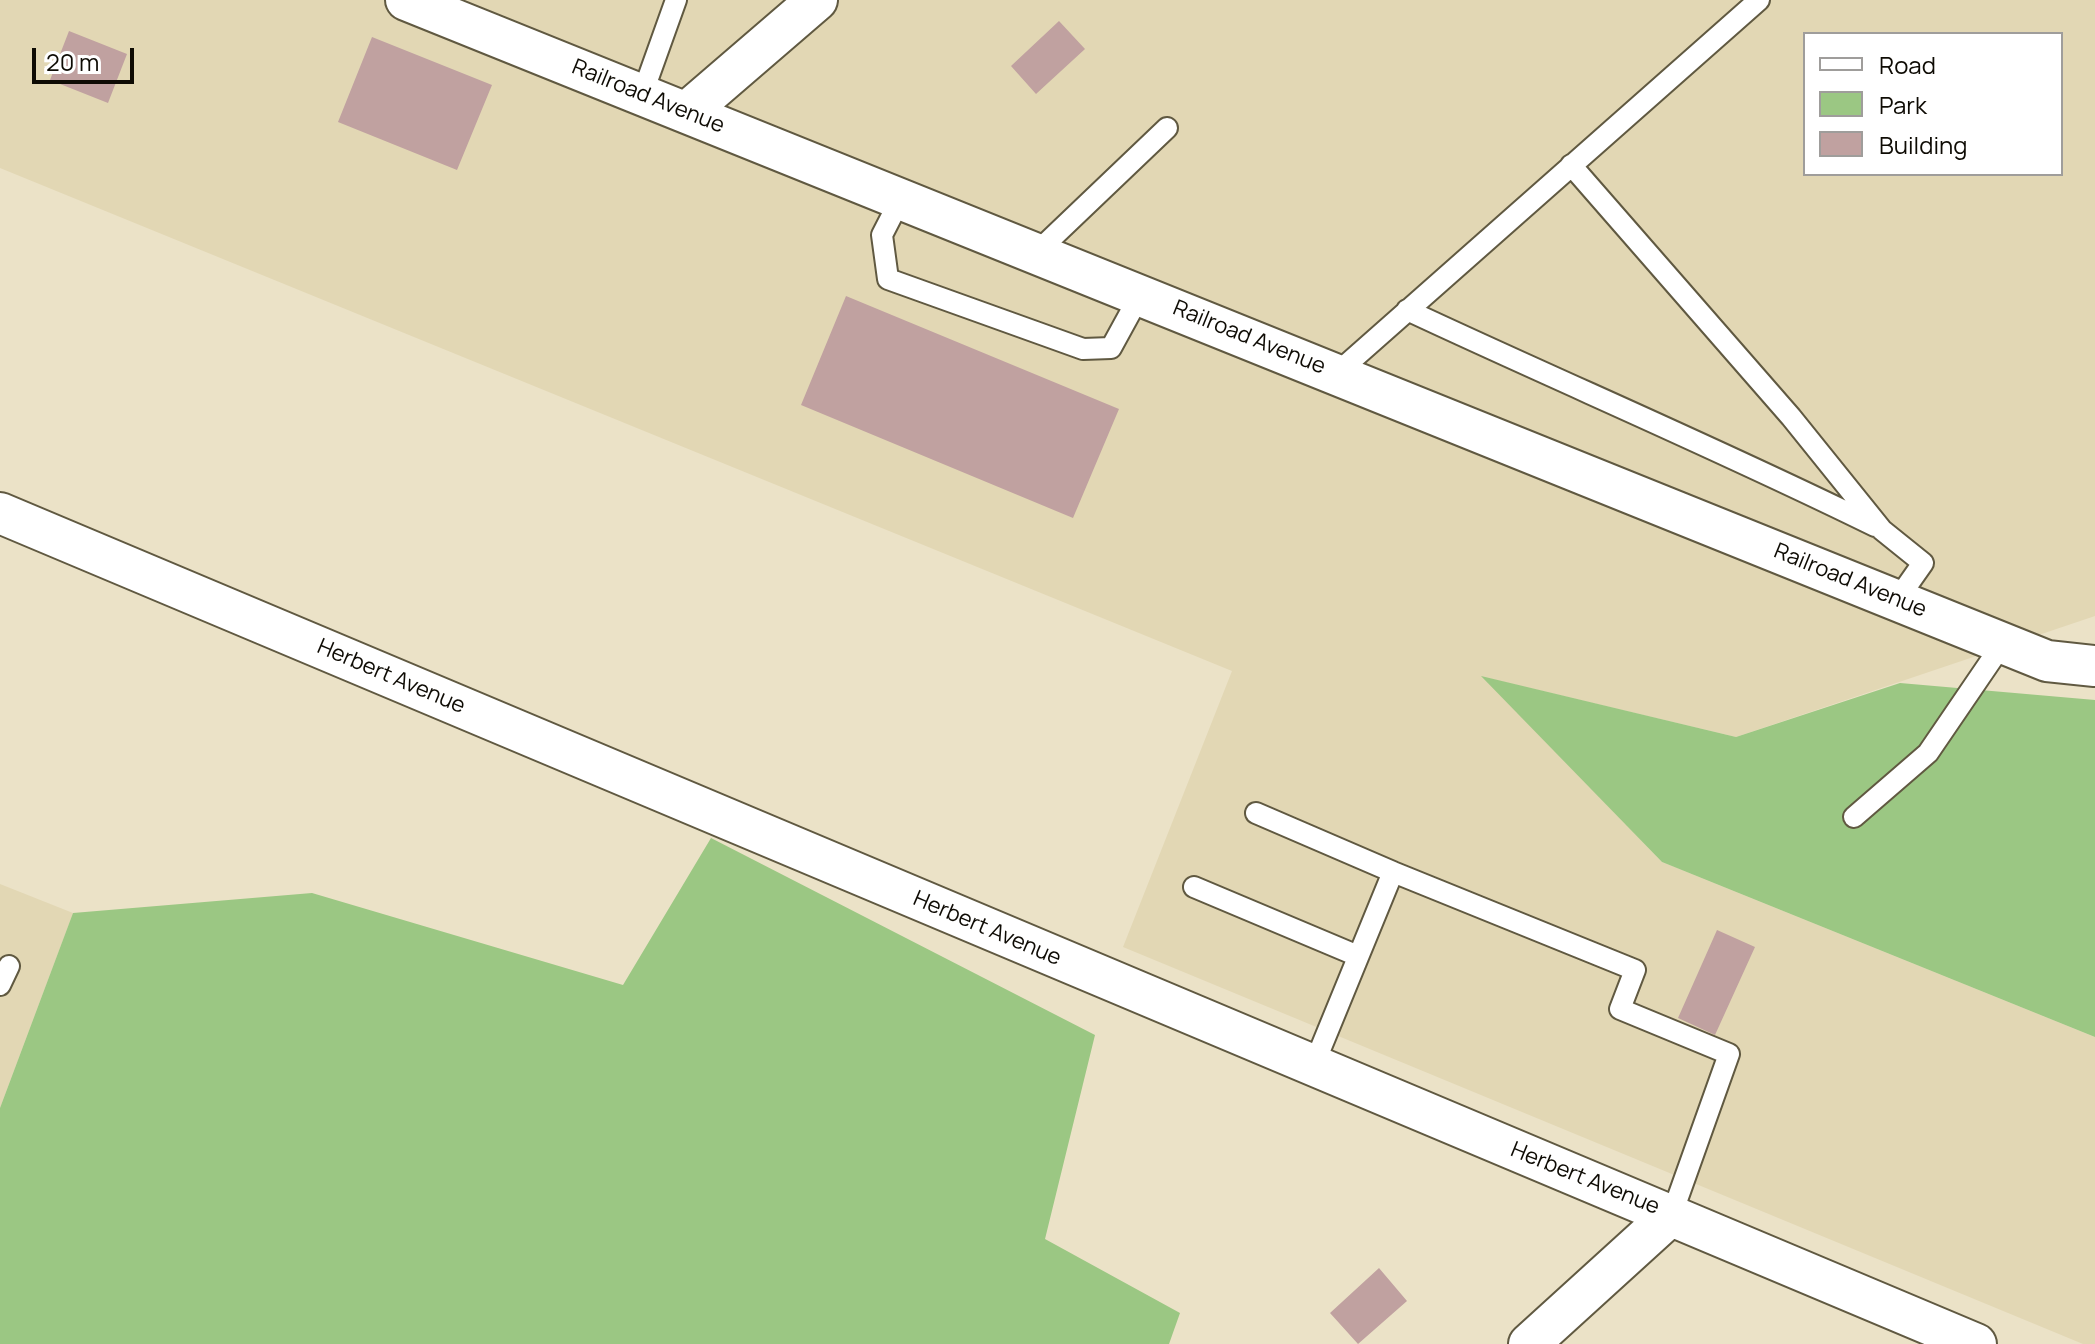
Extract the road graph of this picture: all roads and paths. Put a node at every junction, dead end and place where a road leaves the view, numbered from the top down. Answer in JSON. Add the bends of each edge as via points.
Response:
{"nodes":[{"id":1,"x":406,"y":0,"type":"edge"},
{"id":2,"x":676,"y":0,"type":"edge"},
{"id":3,"x":817,"y":0,"type":"edge"},
{"id":4,"x":1759,"y":0,"type":"edge"},
{"id":5,"x":642,"y":95,"type":"junction"},
{"id":6,"x":687,"y":112,"type":"junction"},
{"id":7,"x":1167,"y":128,"type":"dead end"},
{"id":8,"x":1571,"y":165,"type":"junction"},
{"id":9,"x":901,"y":198,"type":"junction"},
{"id":10,"x":1036,"y":253,"type":"junction"},
{"id":11,"x":1140,"y":295,"type":"junction"},
{"id":12,"x":1407,"y":310,"type":"junction"},
{"id":13,"x":1337,"y":373,"type":"junction"},
{"id":14,"x":0,"y":513,"type":"edge"},
{"id":15,"x":1882,"y":530,"type":"junction"},
{"id":16,"x":1897,"y":600,"type":"junction"},
{"id":17,"x":2003,"y":643,"type":"junction"},
{"id":18,"x":2095,"y":666,"type":"edge"},
{"id":19,"x":1256,"y":813,"type":"dead end"},
{"id":20,"x":1854,"y":817,"type":"dead end"},
{"id":21,"x":1393,"y":872,"type":"junction"},
{"id":22,"x":1194,"y":887,"type":"dead end"},
{"id":23,"x":1358,"y":956,"type":"junction"},
{"id":24,"x":9,"y":966,"type":"dead end"},
{"id":25,"x":0,"y":985,"type":"edge"},
{"id":26,"x":1313,"y":1067,"type":"junction"},
{"id":27,"x":1672,"y":1214,"type":"junction"},
{"id":28,"x":1529,"y":1344,"type":"edge"},
{"id":29,"x":1976,"y":1344,"type":"edge"}],
"edges":[{"from":1,"to":5,"type":"street","name":"Railroad Avenue"},
{"from":2,"to":5,"type":"lane"},
{"from":3,"to":6,"type":"street"},
{"from":4,"to":8,"type":"lane"},
{"from":5,"to":6,"type":"street","name":"Railroad Avenue"},
{"from":6,"to":9,"type":"street","name":"Railroad Avenue"},
{"from":7,"to":10,"type":"lane"},
{"from":8,"to":12,"type":"lane"},
{"from":8,"to":15,"type":"lane","via":[[1791,417]]},
{"from":9,"to":10,"type":"street","name":"Railroad Avenue"},
{"from":9,"to":11,"type":"lane","via":[[882,235],[888,279],[1083,349],[1111,348]]},
{"from":10,"to":11,"type":"street","name":"Railroad Avenue"},
{"from":11,"to":13,"type":"street","name":"Railroad Avenue"},
{"from":12,"to":13,"type":"lane"},
{"from":12,"to":15,"type":"lane","via":[[1730,454]]},
{"from":13,"to":16,"type":"street","name":"Railroad Avenue"},
{"from":14,"to":26,"type":"street","name":"Herbert Avenue"},
{"from":15,"to":16,"type":"lane","via":[[1923,563]]},
{"from":16,"to":17,"type":"street","name":"Railroad Avenue"},
{"from":17,"to":18,"type":"street","name":"Railroad Avenue","via":[[2047,661]]},
{"from":17,"to":20,"type":"lane","via":[[1928,753]]},
{"from":19,"to":21,"type":"lane"},
{"from":21,"to":23,"type":"lane"},
{"from":21,"to":27,"type":"lane","via":[[1635,970],[1620,1009],[1729,1054]]},
{"from":22,"to":23,"type":"lane"},
{"from":23,"to":26,"type":"lane"},
{"from":24,"to":25,"type":"lane"},
{"from":26,"to":27,"type":"street","name":"Herbert Avenue"},
{"from":27,"to":28,"type":"street"},
{"from":27,"to":29,"type":"street","name":"Herbert Avenue"}]}
